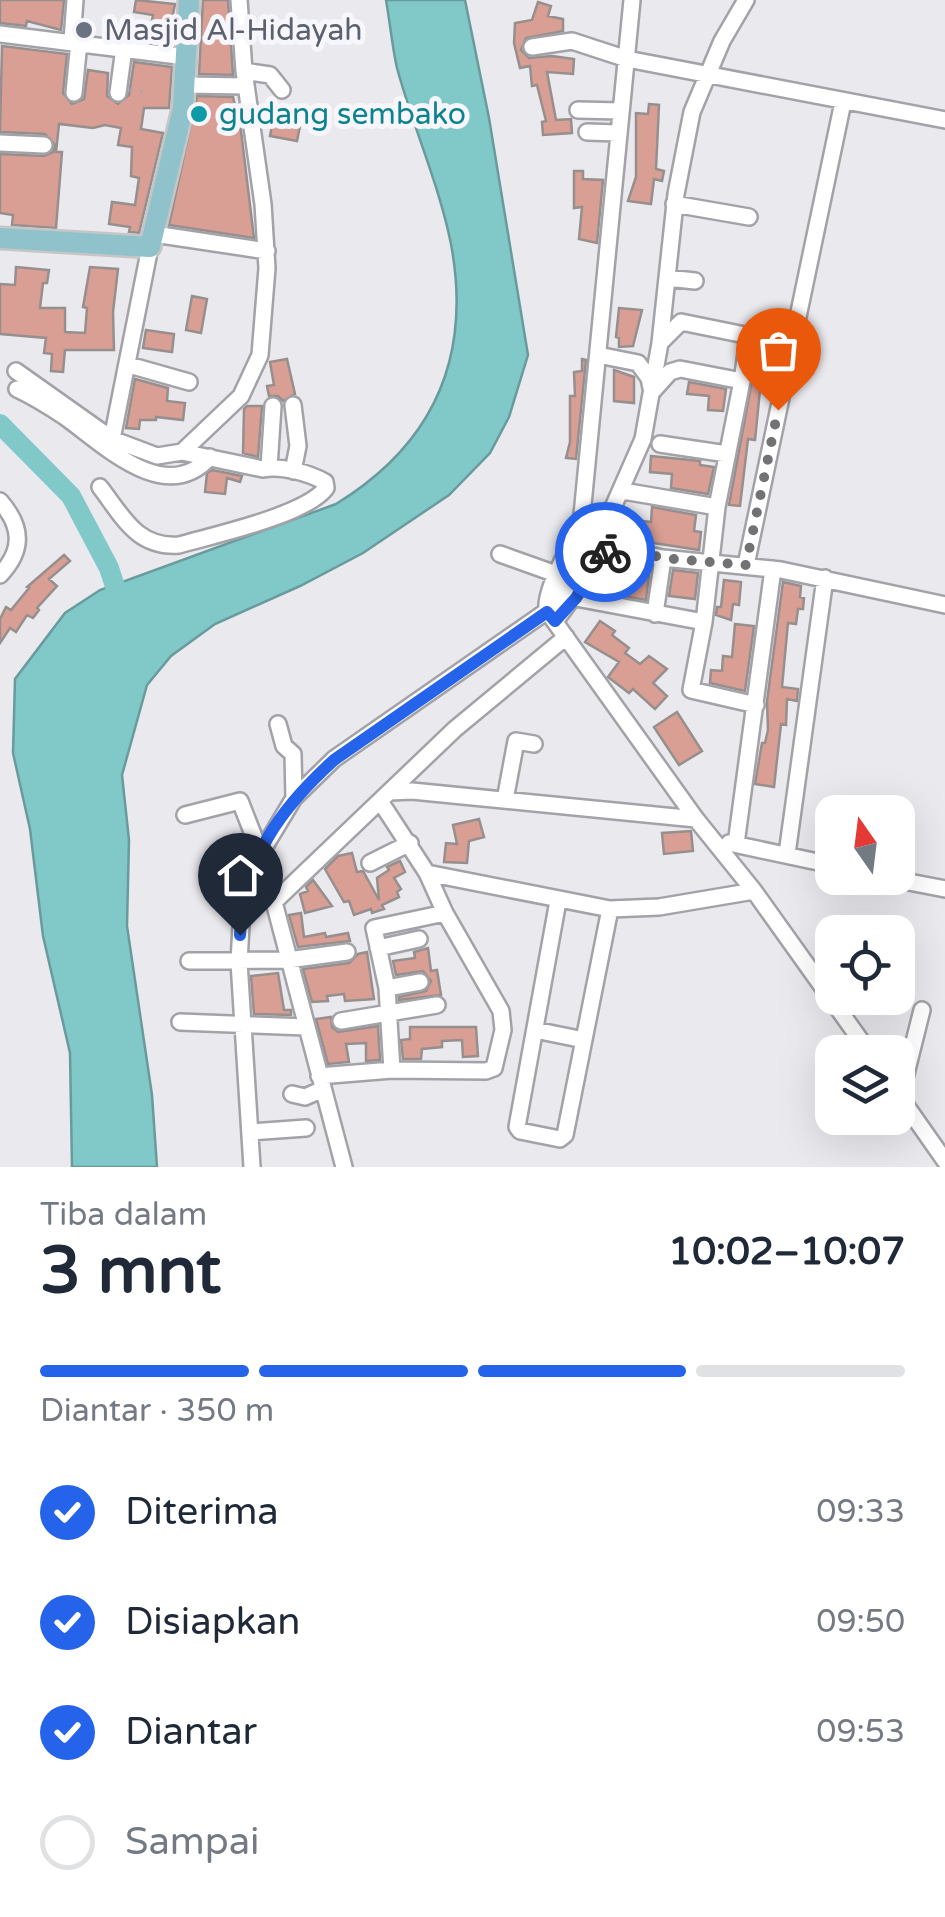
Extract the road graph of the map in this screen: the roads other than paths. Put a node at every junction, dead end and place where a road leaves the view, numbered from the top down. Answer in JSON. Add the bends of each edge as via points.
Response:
{"nodes":[{"id":1,"x":76,"y":0,"type":"edge"},
{"id":2,"x":189,"y":0,"type":"edge"},
{"id":3,"x":239,"y":0,"type":"edge"},
{"id":4,"x":632,"y":0,"type":"edge"},
{"id":5,"x":746,"y":0,"type":"edge"},
{"id":6,"x":0,"y":34,"type":"edge"},
{"id":7,"x":76,"y":41,"type":"junction"},
{"id":8,"x":532,"y":47,"type":"dead end"},
{"id":9,"x":124,"y":48,"type":"junction"},
{"id":10,"x":186,"y":56,"type":"junction"},
{"id":11,"x":627,"y":58,"type":"junction"},
{"id":12,"x":706,"y":74,"type":"junction"},
{"id":13,"x":245,"y":78,"type":"junction"},
{"id":14,"x":185,"y":85,"type":"junction"},
{"id":15,"x":282,"y":90,"type":"dead end"},
{"id":16,"x":74,"y":93,"type":"dead end"},
{"id":17,"x":118,"y":93,"type":"dead end"},
{"id":18,"x":842,"y":102,"type":"junction"},
{"id":19,"x":578,"y":110,"type":"dead end"},
{"id":20,"x":620,"y":111,"type":"junction"},
{"id":21,"x":945,"y":120,"type":"edge"},
{"id":22,"x":587,"y":132,"type":"dead end"},
{"id":23,"x":618,"y":133,"type":"junction"},
{"id":24,"x":0,"y":143,"type":"edge"},
{"id":25,"x":44,"y":145,"type":"dead end"},
{"id":26,"x":674,"y":204,"type":"junction"},
{"id":27,"x":749,"y":216,"type":"dead end"},
{"id":28,"x":0,"y":238,"type":"edge"},
{"id":29,"x":152,"y":240,"type":"junction"},
{"id":30,"x":266,"y":250,"type":"junction"},
{"id":31,"x":667,"y":278,"type":"junction"},
{"id":32,"x":696,"y":281,"type":"dead end"},
{"id":33,"x":660,"y":344,"type":"junction"},
{"id":34,"x":598,"y":355,"type":"junction"},
{"id":35,"x":129,"y":365,"type":"junction"},
{"id":36,"x":16,"y":371,"type":"dead end"},
{"id":37,"x":189,"y":382,"type":"dead end"},
{"id":38,"x":742,"y":382,"type":"junction"},
{"id":39,"x":17,"y":389,"type":"dead end"},
{"id":40,"x":652,"y":392,"type":"junction"},
{"id":41,"x":293,"y":405,"type":"dead end"},
{"id":42,"x":273,"y":406,"type":"dead end"},
{"id":43,"x":112,"y":439,"type":"junction"},
{"id":44,"x":660,"y":444,"type":"dead end"},
{"id":45,"x":182,"y":452,"type":"junction"},
{"id":46,"x":726,"y":454,"type":"junction"},
{"id":47,"x":210,"y":458,"type":"junction"},
{"id":48,"x":269,"y":467,"type":"junction"},
{"id":49,"x":294,"y":472,"type":"junction"},
{"id":50,"x":100,"y":487,"type":"dead end"},
{"id":51,"x":622,"y":491,"type":"junction"},
{"id":52,"x":0,"y":501,"type":"edge"},
{"id":53,"x":717,"y":506,"type":"junction"},
{"id":54,"x":600,"y":532,"type":"junction"},
{"id":55,"x":615,"y":546,"type":"junction"},
{"id":56,"x":500,"y":554,"type":"dead end"},
{"id":57,"x":663,"y":558,"type":"junction"},
{"id":58,"x":710,"y":561,"type":"junction"},
{"id":59,"x":746,"y":565,"type":"junction"},
{"id":60,"x":773,"y":569,"type":"junction"},
{"id":61,"x":556,"y":574,"type":"junction"},
{"id":62,"x":0,"y":575,"type":"edge"},
{"id":63,"x":826,"y":578,"type":"junction"},
{"id":64,"x":576,"y":598,"type":"junction"},
{"id":65,"x":945,"y":605,"type":"edge"},
{"id":66,"x":655,"y":614,"type":"junction"},
{"id":67,"x":551,"y":616,"type":"junction"},
{"id":68,"x":704,"y":622,"type":"junction"},
{"id":69,"x":566,"y":637,"type":"junction"},
{"id":70,"x":756,"y":705,"type":"junction"},
{"id":71,"x":278,"y":724,"type":"dead end"},
{"id":72,"x":534,"y":744,"type":"dead end"},
{"id":73,"x":385,"y":796,"type":"junction"},
{"id":74,"x":294,"y":798,"type":"junction"},
{"id":75,"x":505,"y":800,"type":"junction"},
{"id":76,"x":184,"y":815,"type":"dead end"},
{"id":77,"x":696,"y":819,"type":"junction"},
{"id":78,"x":714,"y":841,"type":"junction"},
{"id":79,"x":410,"y":844,"type":"junction"},
{"id":80,"x":736,"y":844,"type":"junction"},
{"id":81,"x":787,"y":854,"type":"junction"},
{"id":82,"x":259,"y":855,"type":"junction"},
{"id":83,"x":815,"y":861,"type":"edge"},
{"id":84,"x":370,"y":863,"type":"dead end"},
{"id":85,"x":427,"y":873,"type":"junction"},
{"id":86,"x":915,"y":883,"type":"edge"},
{"id":87,"x":945,"y":888,"type":"edge"},
{"id":88,"x":754,"y":891,"type":"junction"},
{"id":89,"x":558,"y":901,"type":"junction"},
{"id":90,"x":274,"y":902,"type":"junction"},
{"id":91,"x":610,"y":909,"type":"junction"},
{"id":92,"x":446,"y":914,"type":"junction"},
{"id":93,"x":419,"y":939,"type":"dead end"},
{"id":94,"x":378,"y":948,"type":"junction"},
{"id":95,"x":347,"y":952,"type":"dead end"},
{"id":96,"x":288,"y":960,"type":"junction"},
{"id":97,"x":188,"y":961,"type":"dead end"},
{"id":98,"x":240,"y":962,"type":"junction"},
{"id":99,"x":420,"y":982,"type":"dead end"},
{"id":100,"x":387,"y":988,"type":"junction"},
{"id":101,"x":436,"y":1005,"type":"dead end"},
{"id":102,"x":922,"y":1010,"type":"dead end"},
{"id":103,"x":390,"y":1015,"type":"junction"},
{"id":104,"x":342,"y":1021,"type":"dead end"},
{"id":105,"x":180,"y":1022,"type":"dead end"},
{"id":106,"x":242,"y":1026,"type":"junction"},
{"id":107,"x":306,"y":1027,"type":"junction"},
{"id":108,"x":535,"y":1030,"type":"junction"},
{"id":109,"x":856,"y":1035,"type":"edge"},
{"id":110,"x":915,"y":1036,"type":"edge"},
{"id":111,"x":584,"y":1040,"type":"junction"},
{"id":112,"x":392,"y":1070,"type":"junction"},
{"id":113,"x":321,"y":1082,"type":"junction"},
{"id":114,"x":292,"y":1094,"type":"dead end"},
{"id":115,"x":915,"y":1119,"type":"edge"},
{"id":116,"x":306,"y":1128,"type":"dead end"},
{"id":117,"x":251,"y":1132,"type":"junction"},
{"id":118,"x":945,"y":1161,"type":"edge"},
{"id":119,"x":252,"y":1167,"type":"edge"},
{"id":120,"x":344,"y":1167,"type":"edge"}],
"edges":[{"from":1,"to":7,"type":"street"},
{"from":2,"to":10,"type":"main road"},
{"from":3,"to":13,"type":"street"},
{"from":4,"to":11,"type":"street"},
{"from":5,"to":12,"type":"street"},
{"from":6,"to":7,"type":"street"},
{"from":7,"to":9,"type":"street"},
{"from":7,"to":16,"type":"street"},
{"from":8,"to":11,"type":"street","via":[[572,41]]},
{"from":9,"to":10,"type":"street"},
{"from":9,"to":17,"type":"street"},
{"from":10,"to":14,"type":"main road"},
{"from":11,"to":12,"type":"street"},
{"from":11,"to":20,"type":"street"},
{"from":12,"to":18,"type":"street"},
{"from":12,"to":26,"type":"street"},
{"from":13,"to":14,"type":"street"},
{"from":13,"to":15,"type":"street","via":[[270,75]]},
{"from":13,"to":30,"type":"street"},
{"from":14,"to":29,"type":"main road"},
{"from":18,"to":21,"type":"street"},
{"from":18,"to":59,"type":"street"},
{"from":19,"to":20,"type":"street"},
{"from":20,"to":23,"type":"street"},
{"from":22,"to":23,"type":"street"},
{"from":23,"to":34,"type":"street"},
{"from":24,"to":25,"type":"street"},
{"from":26,"to":27,"type":"street"},
{"from":26,"to":31,"type":"street"},
{"from":28,"to":29,"type":"main road"},
{"from":29,"to":30,"type":"street"},
{"from":29,"to":35,"type":"street"},
{"from":30,"to":45,"type":"street","via":[[258,363],[241,396]]},
{"from":31,"to":32,"type":"street"},
{"from":31,"to":33,"type":"street"},
{"from":33,"to":38,"type":"street","via":[[681,322],[745,336]]},
{"from":33,"to":40,"type":"street"},
{"from":34,"to":40,"type":"street","via":[[638,363]]},
{"from":34,"to":61,"type":"street","via":[[582,515]]},
{"from":35,"to":37,"type":"street"},
{"from":35,"to":43,"type":"street"},
{"from":36,"to":43,"type":"street"},
{"from":38,"to":40,"type":"street","via":[[680,369]]},
{"from":38,"to":46,"type":"street"},
{"from":39,"to":47,"type":"street","via":[[116,456],[158,475],[187,472]]},
{"from":40,"to":51,"type":"street","via":[[643,439]]},
{"from":41,"to":49,"type":"street"},
{"from":42,"to":48,"type":"street"},
{"from":43,"to":45,"type":"street","via":[[147,455]]},
{"from":44,"to":46,"type":"street"},
{"from":45,"to":47,"type":"street"},
{"from":46,"to":53,"type":"street"},
{"from":47,"to":48,"type":"street"},
{"from":48,"to":49,"type":"street"},
{"from":49,"to":50,"type":"street","via":[[325,482],[321,496],[180,544],[150,543]]},
{"from":51,"to":53,"type":"street"},
{"from":51,"to":54,"type":"street"},
{"from":52,"to":62,"type":"street","via":[[19,534],[18,550]]},
{"from":53,"to":58,"type":"street"},
{"from":54,"to":55,"type":"street"},
{"from":54,"to":67,"type":"street"},
{"from":55,"to":57,"type":"street"},
{"from":55,"to":64,"type":"street"},
{"from":56,"to":61,"type":"street"},
{"from":57,"to":58,"type":"street"},
{"from":57,"to":66,"type":"street"},
{"from":58,"to":59,"type":"street"},
{"from":58,"to":68,"type":"street"},
{"from":59,"to":60,"type":"street"},
{"from":60,"to":63,"type":"street"},
{"from":60,"to":70,"type":"street"},
{"from":61,"to":67,"type":"street","via":[[546,603]]},
{"from":63,"to":65,"type":"street"},
{"from":63,"to":81,"type":"street"},
{"from":64,"to":66,"type":"street"},
{"from":64,"to":67,"type":"street"},
{"from":66,"to":68,"type":"street"},
{"from":67,"to":69,"type":"street"},
{"from":67,"to":74,"type":"street","via":[[334,760]]},
{"from":68,"to":70,"type":"street","via":[[691,690]]},
{"from":69,"to":73,"type":"street"},
{"from":69,"to":77,"type":"street"},
{"from":70,"to":80,"type":"street"},
{"from":71,"to":74,"type":"street","via":[[284,746],[294,754]]},
{"from":72,"to":75,"type":"street","via":[[516,741]]},
{"from":73,"to":75,"type":"street","via":[[412,791]]},
{"from":73,"to":79,"type":"street"},
{"from":73,"to":90,"type":"street"},
{"from":74,"to":82,"type":"street"},
{"from":75,"to":77,"type":"street"},
{"from":76,"to":82,"type":"street","via":[[240,801]]},
{"from":77,"to":78,"type":"street"},
{"from":78,"to":80,"type":"street"},
{"from":78,"to":88,"type":"street"},
{"from":79,"to":84,"type":"street"},
{"from":79,"to":85,"type":"street"},
{"from":80,"to":81,"type":"street"},
{"from":81,"to":83,"type":"street"},
{"from":82,"to":90,"type":"street"},
{"from":82,"to":98,"type":"street","via":[[245,886]]},
{"from":85,"to":89,"type":"street"},
{"from":85,"to":92,"type":"street"},
{"from":86,"to":87,"type":"street"},
{"from":88,"to":91,"type":"street","via":[[659,908]]},
{"from":88,"to":109,"type":"street"},
{"from":89,"to":91,"type":"street"},
{"from":89,"to":108,"type":"street"},
{"from":90,"to":96,"type":"street"},
{"from":91,"to":111,"type":"street"},
{"from":92,"to":94,"type":"street","via":[[376,927]]},
{"from":92,"to":112,"type":"street","via":[[501,1011],[495,1066]]},
{"from":93,"to":94,"type":"street"},
{"from":94,"to":100,"type":"street"},
{"from":95,"to":96,"type":"street"},
{"from":96,"to":98,"type":"street"},
{"from":96,"to":107,"type":"street"},
{"from":97,"to":98,"type":"street"},
{"from":98,"to":106,"type":"street"},
{"from":99,"to":100,"type":"street"},
{"from":100,"to":103,"type":"street"},
{"from":101,"to":103,"type":"street"},
{"from":102,"to":110,"type":"street"},
{"from":103,"to":104,"type":"street"},
{"from":103,"to":112,"type":"street"},
{"from":105,"to":106,"type":"street"},
{"from":106,"to":107,"type":"street"},
{"from":106,"to":117,"type":"street"},
{"from":107,"to":113,"type":"street"},
{"from":108,"to":111,"type":"street"},
{"from":108,"to":111,"type":"street","via":[[520,1132],[564,1138]]},
{"from":112,"to":113,"type":"street"},
{"from":113,"to":114,"type":"street","via":[[305,1097]]},
{"from":113,"to":120,"type":"street"},
{"from":115,"to":118,"type":"street"},
{"from":116,"to":117,"type":"street"},
{"from":117,"to":119,"type":"street"}]}
